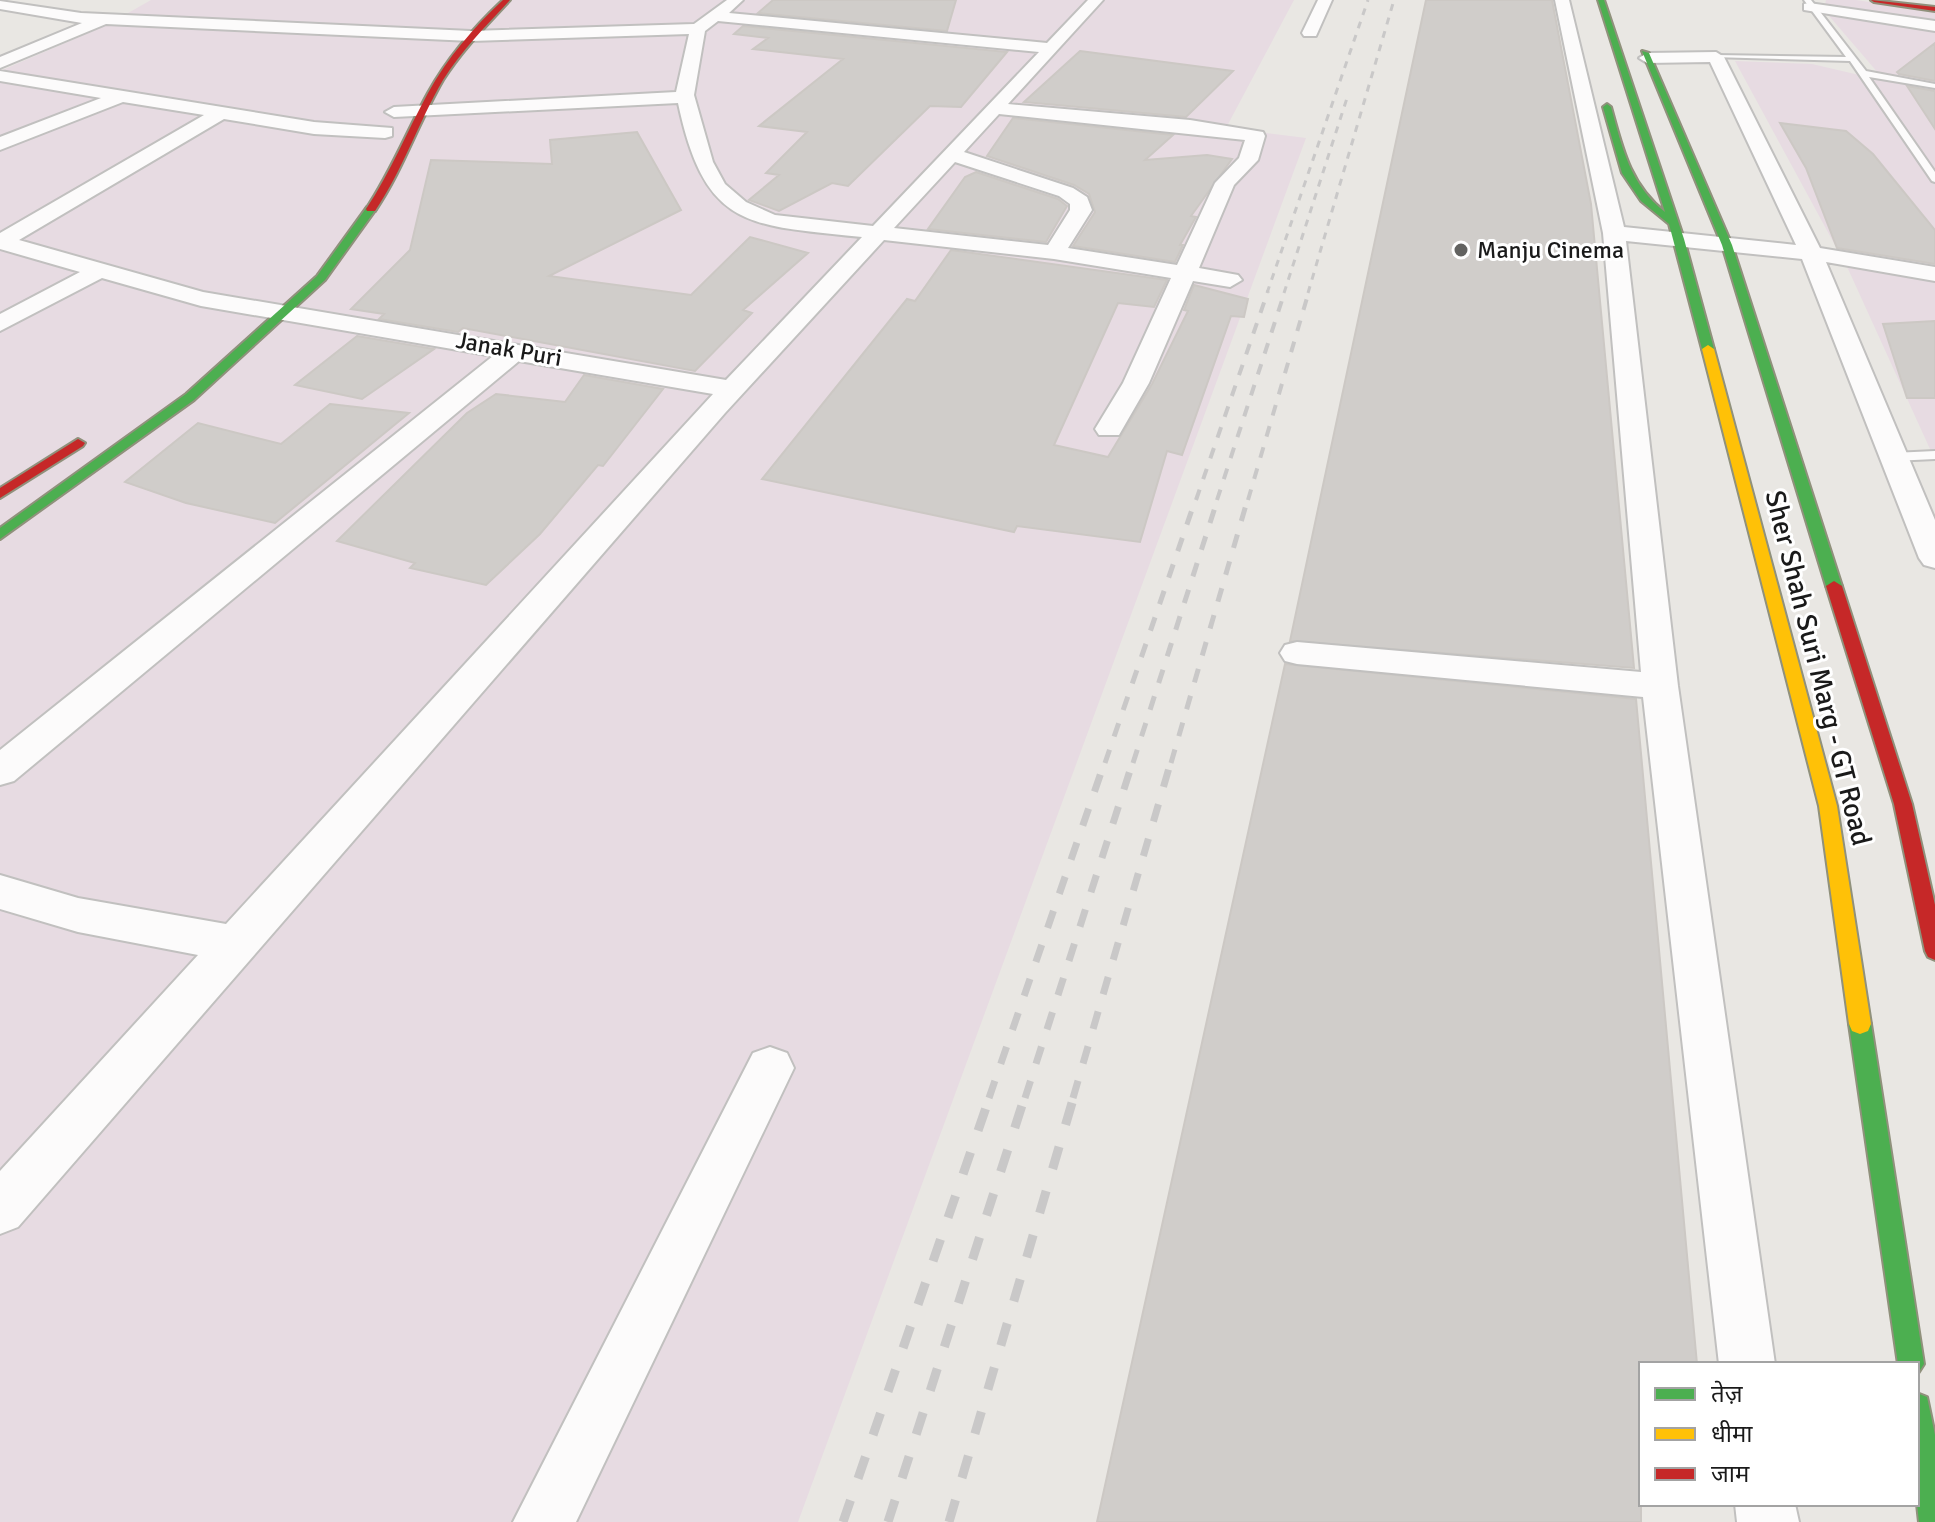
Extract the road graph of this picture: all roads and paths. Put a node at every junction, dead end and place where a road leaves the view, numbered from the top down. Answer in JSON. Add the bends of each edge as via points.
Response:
{"nodes":[{"id":1,"x":48,"y":0,"type":"edge"},
{"id":2,"x":138,"y":0,"type":"edge"},
{"id":3,"x":481,"y":0,"type":"edge"},
{"id":4,"x":507,"y":0,"type":"edge"},
{"id":5,"x":736,"y":0,"type":"edge"},
{"id":6,"x":1096,"y":0,"type":"edge"},
{"id":7,"x":1325,"y":0,"type":"edge"},
{"id":8,"x":1562,"y":0,"type":"edge"},
{"id":9,"x":1580,"y":0,"type":"edge"},
{"id":10,"x":1601,"y":0,"type":"edge"},
{"id":11,"x":1874,"y":0,"type":"edge"},
{"id":12,"x":1897,"y":0,"type":"edge"},
{"id":13,"x":1935,"y":3,"type":"edge"},
{"id":14,"x":1808,"y":4,"type":"edge"},
{"id":15,"x":0,"y":5,"type":"edge"},
{"id":16,"x":105,"y":8,"type":"edge"},
{"id":17,"x":715,"y":16,"type":"junction"},
{"id":18,"x":81,"y":18,"type":"junction"},
{"id":19,"x":1935,"y":26,"type":"edge"},
{"id":20,"x":698,"y":29,"type":"junction"},
{"id":21,"x":1637,"y":29,"type":"dead end"},
{"id":22,"x":1310,"y":33,"type":"dead end"},
{"id":23,"x":449,"y":35,"type":"junction"},
{"id":24,"x":471,"y":36,"type":"junction"},
{"id":25,"x":0,"y":42,"type":"edge"},
{"id":26,"x":22,"y":46,"type":"junction"},
{"id":27,"x":1592,"y":46,"type":"dead end"},
{"id":28,"x":1051,"y":48,"type":"junction"},
{"id":29,"x":434,"y":52,"type":"dead end"},
{"id":30,"x":0,"y":55,"type":"edge"},
{"id":31,"x":1716,"y":57,"type":"junction"},
{"id":32,"x":1647,"y":58,"type":"junction"},
{"id":33,"x":1852,"y":59,"type":"junction"},
{"id":34,"x":0,"y":63,"type":"edge"},
{"id":35,"x":1863,"y":73,"type":"junction"},
{"id":36,"x":0,"y":76,"type":"edge"},
{"id":37,"x":1935,"y":86,"type":"edge"},
{"id":38,"x":408,"y":88,"type":"dead end"},
{"id":39,"x":1604,"y":93,"type":"dead end"},
{"id":40,"x":119,"y":97,"type":"junction"},
{"id":41,"x":686,"y":97,"type":"junction"},
{"id":42,"x":994,"y":108,"type":"junction"},
{"id":43,"x":423,"y":110,"type":"junction"},
{"id":44,"x":394,"y":112,"type":"junction"},
{"id":45,"x":219,"y":114,"type":"junction"},
{"id":46,"x":385,"y":132,"type":"junction"},
{"id":47,"x":0,"y":144,"type":"edge"},
{"id":48,"x":375,"y":150,"type":"dead end"},
{"id":49,"x":952,"y":154,"type":"junction"},
{"id":50,"x":1935,"y":179,"type":"edge"},
{"id":51,"x":1677,"y":231,"type":"junction"},
{"id":52,"x":878,"y":232,"type":"junction"},
{"id":53,"x":1614,"y":233,"type":"junction"},
{"id":54,"x":1727,"y":245,"type":"junction"},
{"id":55,"x":1054,"y":252,"type":"junction"},
{"id":56,"x":1811,"y":253,"type":"junction"},
{"id":57,"x":100,"y":270,"type":"junction"},
{"id":58,"x":1184,"y":274,"type":"junction"},
{"id":59,"x":1935,"y":274,"type":"edge"},
{"id":60,"x":1230,"y":280,"type":"dead end"},
{"id":61,"x":275,"y":286,"type":"dead end"},
{"id":62,"x":255,"y":307,"type":"junction"},
{"id":63,"x":285,"y":312,"type":"junction"},
{"id":64,"x":0,"y":324,"type":"edge"},
{"id":65,"x":234,"y":330,"type":"dead end"},
{"id":66,"x":516,"y":350,"type":"junction"},
{"id":67,"x":731,"y":389,"type":"junction"},
{"id":68,"x":100,"y":428,"type":"dead end"},
{"id":69,"x":1109,"y":429,"type":"dead end"},
{"id":70,"x":1935,"y":455,"type":"edge"},
{"id":71,"x":1893,"y":457,"type":"junction"},
{"id":72,"x":0,"y":494,"type":"edge"},
{"id":73,"x":0,"y":535,"type":"edge"},
{"id":74,"x":1935,"y":558,"type":"edge"},
{"id":75,"x":1297,"y":653,"type":"dead end"},
{"id":76,"x":1660,"y":686,"type":"junction"},
{"id":77,"x":0,"y":771,"type":"edge"},
{"id":78,"x":1923,"y":846,"type":"edge"},
{"id":79,"x":0,"y":892,"type":"edge"},
{"id":80,"x":237,"y":944,"type":"junction"},
{"id":81,"x":1935,"y":951,"type":"edge"},
{"id":82,"x":770,"y":1068,"type":"dead end"},
{"id":83,"x":0,"y":1209,"type":"edge"},
{"id":84,"x":1747,"y":1362,"type":"edge"},
{"id":85,"x":1911,"y":1362,"type":"edge"},
{"id":86,"x":1919,"y":1421,"type":"edge"},
{"id":87,"x":544,"y":1522,"type":"edge"},
{"id":88,"x":1934,"y":1522,"type":"edge"}],
"edges":[{"from":1,"to":16,"type":"street"},
{"from":2,"to":16,"type":"street"},
{"from":3,"to":23,"type":"main road"},
{"from":4,"to":24,"type":"main road"},
{"from":5,"to":17,"type":"street"},
{"from":6,"to":28,"type":"street"},
{"from":7,"to":22,"type":"street"},
{"from":8,"to":53,"type":"street"},
{"from":9,"to":27,"type":"main road"},
{"from":10,"to":51,"type":"main road","name":"Sher Shah Suri Marg - GT Road"},
{"from":11,"to":13,"type":"main road"},
{"from":12,"to":13,"type":"main road"},
{"from":14,"to":19,"type":"street"},
{"from":14,"to":33,"type":"lane"},
{"from":15,"to":18,"type":"street"},
{"from":16,"to":18,"type":"street"},
{"from":16,"to":23,"type":"street"},
{"from":16,"to":34,"type":"street"},
{"from":17,"to":20,"type":"street"},
{"from":17,"to":28,"type":"street"},
{"from":18,"to":26,"type":"street"},
{"from":20,"to":24,"type":"street"},
{"from":20,"to":41,"type":"street"},
{"from":21,"to":32,"type":"main road","name":"Sher Shah Suri Marg - GT Road"},
{"from":23,"to":24,"type":"street"},
{"from":23,"to":29,"type":"main road"},
{"from":24,"to":43,"type":"main road"},
{"from":25,"to":26,"type":"street"},
{"from":26,"to":30,"type":"street"},
{"from":28,"to":42,"type":"street"},
{"from":31,"to":32,"type":"street"},
{"from":31,"to":33,"type":"lane"},
{"from":31,"to":56,"type":"street"},
{"from":32,"to":54,"type":"main road","name":"Sher Shah Suri Marg - GT Road"},
{"from":33,"to":35,"type":"lane"},
{"from":35,"to":37,"type":"lane"},
{"from":35,"to":50,"type":"lane"},
{"from":36,"to":40,"type":"street"},
{"from":38,"to":44,"type":"main road"},
{"from":39,"to":51,"type":"main road","via":[[1628,186]]},
{"from":40,"to":45,"type":"street"},
{"from":40,"to":47,"type":"street"},
{"from":41,"to":43,"type":"street"},
{"from":41,"to":52,"type":"street","via":[[711,183],[745,213],[772,221]]},
{"from":42,"to":49,"type":"street"},
{"from":42,"to":58,"type":"street","via":[[1256,134],[1248,160],[1225,183]]},
{"from":43,"to":44,"type":"street"},
{"from":43,"to":63,"type":"main road","via":[[387,187],[321,278]]},
{"from":44,"to":46,"type":"main road"},
{"from":45,"to":46,"type":"street"},
{"from":45,"to":57,"type":"street","name":"Janak Puri","via":[[0,242]]},
{"from":46,"to":48,"type":"main road"},
{"from":49,"to":52,"type":"street"},
{"from":49,"to":55,"type":"street","via":[[1080,201],[1081,210]]},
{"from":51,"to":53,"type":"street"},
{"from":51,"to":54,"type":"street"},
{"from":51,"to":85,"type":"main road","name":"Sher Shah Suri Marg - GT Road","via":[[1828,806]]},
{"from":52,"to":55,"type":"street"},
{"from":52,"to":67,"type":"street"},
{"from":53,"to":76,"type":"street"},
{"from":54,"to":56,"type":"street"},
{"from":54,"to":78,"type":"main road","name":"Sher Shah Suri Marg - GT Road","via":[[1903,804]]},
{"from":55,"to":58,"type":"street"},
{"from":56,"to":59,"type":"street"},
{"from":56,"to":71,"type":"street"},
{"from":57,"to":62,"type":"street","name":"Janak Puri","via":[[201,299]]},
{"from":57,"to":64,"type":"street"},
{"from":58,"to":60,"type":"street"},
{"from":58,"to":69,"type":"street","via":[[1136,383]]},
{"from":61,"to":62,"type":"main road"},
{"from":62,"to":63,"type":"street","name":"Janak Puri"},
{"from":62,"to":65,"type":"main road"},
{"from":63,"to":66,"type":"street","name":"Janak Puri"},
{"from":63,"to":73,"type":"main road","via":[[190,397]]},
{"from":66,"to":67,"type":"street","name":"Janak Puri"},
{"from":66,"to":77,"type":"street"},
{"from":67,"to":80,"type":"street"},
{"from":68,"to":72,"type":"main road"},
{"from":70,"to":71,"type":"lane"},
{"from":71,"to":74,"type":"street"},
{"from":75,"to":76,"type":"street"},
{"from":76,"to":84,"type":"street"},
{"from":78,"to":81,"type":"main road","name":"Sher Shah Suri Marg - GT Road"},
{"from":79,"to":80,"type":"street","via":[[78,915]]},
{"from":80,"to":83,"type":"street"},
{"from":82,"to":87,"type":"street"},
{"from":86,"to":88,"type":"main road"}]}
